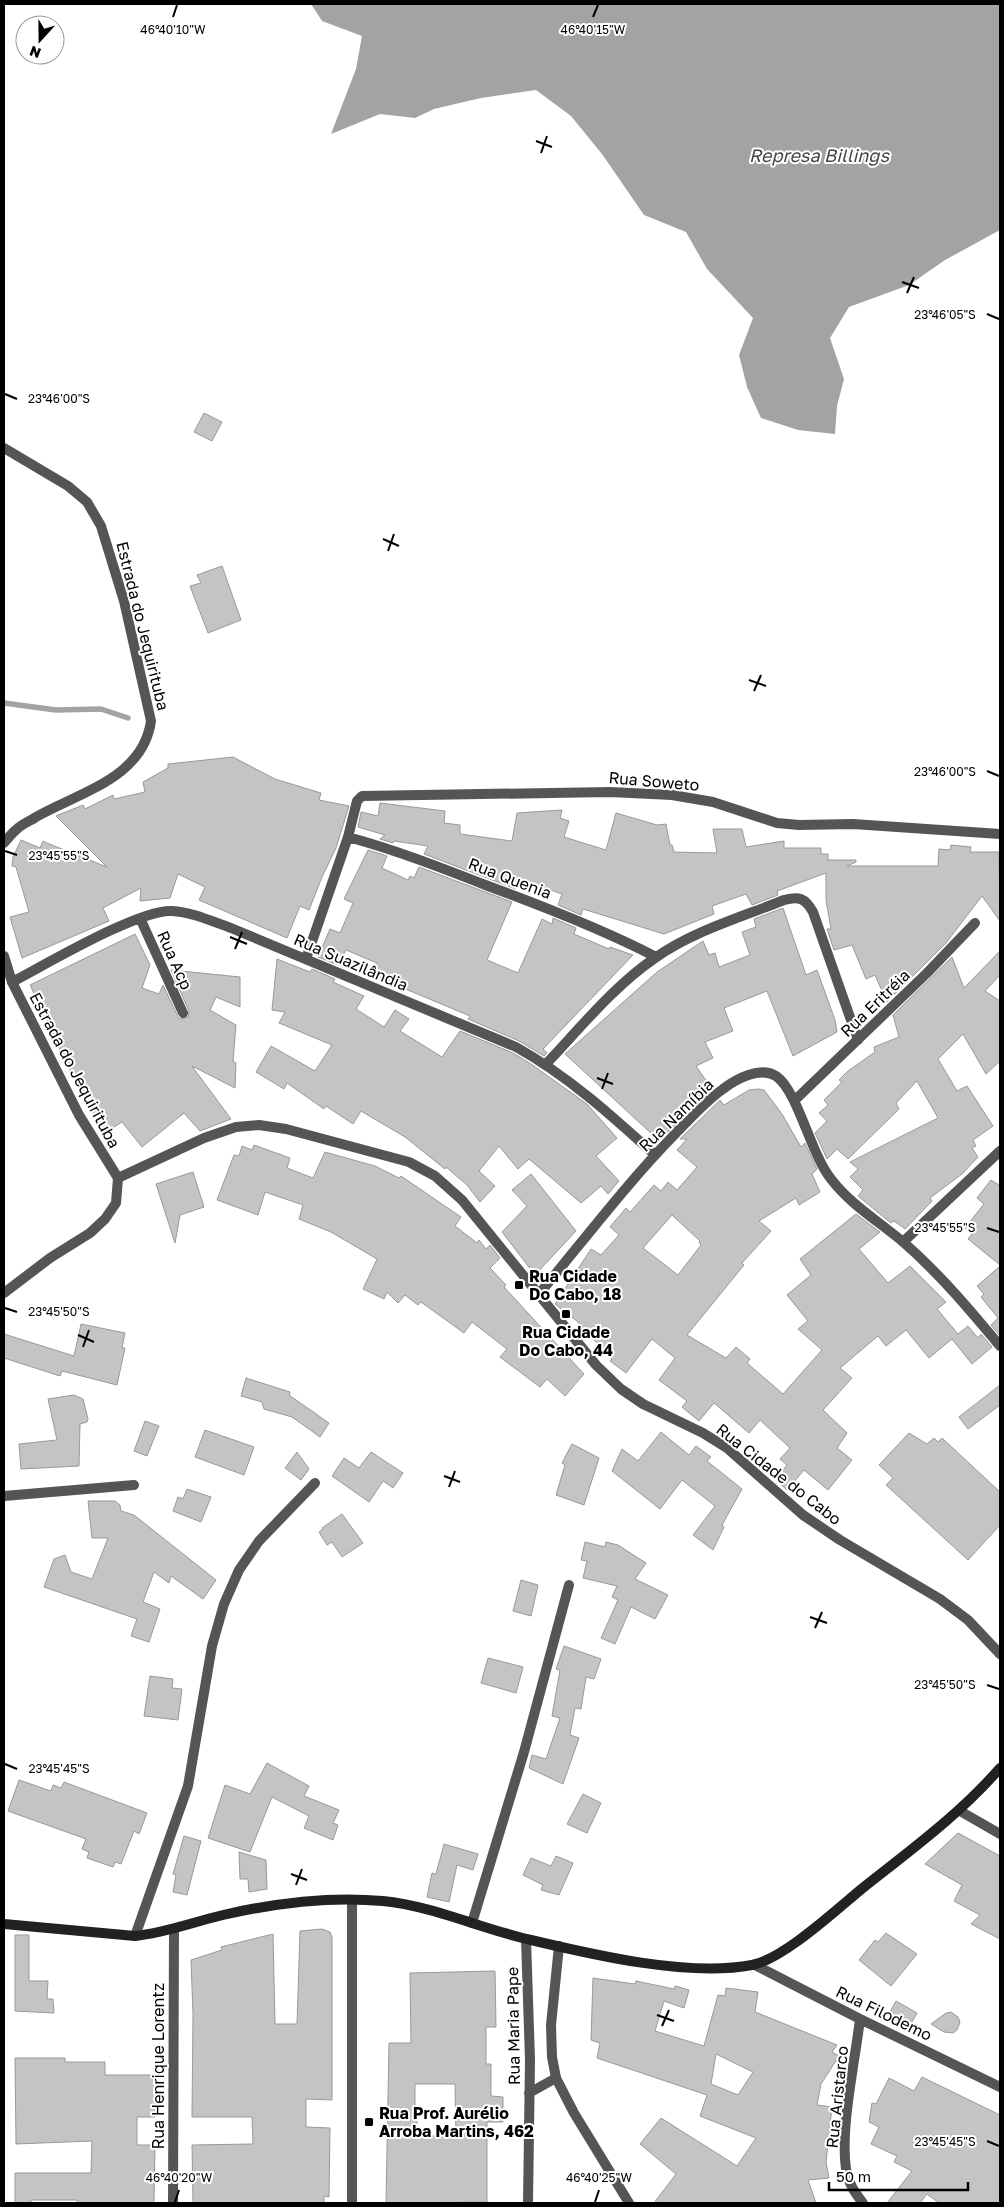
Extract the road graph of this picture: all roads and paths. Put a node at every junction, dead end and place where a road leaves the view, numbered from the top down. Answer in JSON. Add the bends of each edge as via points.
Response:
{"nodes":[{"id":1,"x":4,"y":448,"type":"edge"},
{"id":2,"x":1000,"y":834,"type":"edge"},
{"id":3,"x":348,"y":837,"type":"junction"},
{"id":4,"x":4,"y":843,"type":"edge"},
{"id":5,"x":140,"y":918,"type":"junction"},
{"id":6,"x":975,"y":924,"type":"dead end"},
{"id":7,"x":4,"y":956,"type":"edge"},
{"id":8,"x":656,"y":957,"type":"junction"},
{"id":9,"x":306,"y":959,"type":"junction"},
{"id":10,"x":12,"y":982,"type":"junction"},
{"id":11,"x":183,"y":1013,"type":"dead end"},
{"id":12,"x":858,"y":1040,"type":"junction"},
{"id":13,"x":546,"y":1064,"type":"junction"},
{"id":14,"x":794,"y":1101,"type":"junction"},
{"id":15,"x":1000,"y":1151,"type":"edge"},
{"id":16,"x":655,"y":1154,"type":"junction"},
{"id":17,"x":118,"y":1178,"type":"junction"},
{"id":18,"x":903,"y":1242,"type":"junction"},
{"id":19,"x":4,"y":1293,"type":"edge"},
{"id":20,"x":539,"y":1294,"type":"junction"},
{"id":21,"x":1000,"y":1346,"type":"edge"},
{"id":22,"x":315,"y":1483,"type":"dead end"},
{"id":23,"x":134,"y":1486,"type":"dead end"},
{"id":24,"x":4,"y":1496,"type":"edge"},
{"id":25,"x":569,"y":1585,"type":"dead end"},
{"id":26,"x":1000,"y":1654,"type":"edge"},
{"id":27,"x":1000,"y":1768,"type":"edge"},
{"id":28,"x":960,"y":1811,"type":"junction"},
{"id":29,"x":1000,"y":1834,"type":"edge"},
{"id":30,"x":352,"y":1900,"type":"junction"},
{"id":31,"x":472,"y":1923,"type":"junction"},
{"id":32,"x":4,"y":1924,"type":"edge"},
{"id":33,"x":174,"y":1929,"type":"junction"},
{"id":34,"x":135,"y":1936,"type":"junction"},
{"id":35,"x":526,"y":1939,"type":"junction"},
{"id":36,"x":558,"y":1946,"type":"junction"},
{"id":37,"x":755,"y":1965,"type":"junction"},
{"id":38,"x":860,"y":2019,"type":"junction"},
{"id":39,"x":556,"y":2078,"type":"junction"},
{"id":40,"x":1000,"y":2086,"type":"edge"},
{"id":41,"x":529,"y":2094,"type":"junction"},
{"id":42,"x":173,"y":2203,"type":"edge"},
{"id":43,"x":352,"y":2203,"type":"edge"},
{"id":44,"x":528,"y":2203,"type":"edge"},
{"id":45,"x":629,"y":2203,"type":"edge"},
{"id":46,"x":863,"y":2203,"type":"edge"}],
"edges":[{"from":1,"to":4,"type":"street","name":"Estrada do Jequirituba","via":[[68,486],[87,502],[101,526],[124,601],[151,721],[149,735],[137,757],[124,769],[109,781],[18,828]]},
{"from":2,"to":3,"type":"street","name":"Rua Soweto","via":[[852,824],[799,826],[778,823],[713,802],[672,795],[610,792],[362,796],[357,802]]},
{"from":3,"to":8,"type":"street","name":"Rua Quenia","via":[[384,847],[521,898]]},
{"from":3,"to":9,"type":"street"},
{"from":5,"to":9,"type":"street","name":"Rua Suazilândia","via":[[170,911],[190,914]]},
{"from":5,"to":10,"type":"street","name":"Rua Suazilândia"},
{"from":5,"to":11,"type":"street","name":"Rua Acp"},
{"from":6,"to":12,"type":"street","name":"Rua Eritréia"},
{"from":7,"to":10,"type":"street","name":"Estrada do Jequirituba"},
{"from":8,"to":12,"type":"street","via":[[678,944],[784,900],[803,899],[813,912]]},
{"from":8,"to":13,"type":"street","via":[[630,977]]},
{"from":9,"to":13,"type":"street","name":"Rua Suazilândia","via":[[516,1047]]},
{"from":10,"to":17,"type":"street","name":"Estrada do Jequirituba","via":[[78,1115]]},
{"from":12,"to":14,"type":"street","name":"Rua Eritréia"},
{"from":13,"to":16,"type":"street","name":"Rua Suazilândia"},
{"from":14,"to":16,"type":"street","name":"Rua Namíbia","via":[[776,1076],[762,1073],[744,1076],[717,1094]]},
{"from":14,"to":18,"type":"street","name":"Rua Namíbia","via":[[815,1153],[830,1179],[850,1200]]},
{"from":15,"to":18,"type":"street"},
{"from":16,"to":20,"type":"street","name":"Rua Namíbia"},
{"from":17,"to":19,"type":"street","via":[[116,1203],[106,1219]]},
{"from":17,"to":20,"type":"street","name":"Rua Cidade do Cabo","via":[[172,1150],[236,1127],[258,1125],[384,1154],[409,1162],[435,1176],[462,1200]]},
{"from":18,"to":21,"type":"street","name":"Rua Namíbia","via":[[966,1305]]},
{"from":20,"to":26,"type":"street","name":"Rua Cidade do Cabo","via":[[596,1365],[621,1389],[727,1448],[803,1515],[940,1599],[968,1620]]},
{"from":22,"to":34,"type":"street","via":[[259,1541],[239,1570],[224,1604],[212,1646],[188,1786]]},
{"from":23,"to":24,"type":"street"},
{"from":25,"to":31,"type":"street","via":[[524,1752]]},
{"from":27,"to":28,"type":"main road"},
{"from":28,"to":29,"type":"street"},
{"from":28,"to":37,"type":"main road","via":[[820,1924],[789,1947]]},
{"from":30,"to":31,"type":"main road","via":[[385,1901]]},
{"from":30,"to":33,"type":"main road","via":[[267,1906]]},
{"from":30,"to":43,"type":"street"},
{"from":31,"to":35,"type":"main road"},
{"from":32,"to":34,"type":"main road"},
{"from":33,"to":34,"type":"main road"},
{"from":33,"to":42,"type":"street","name":"Rua Henrique Lorentz"},
{"from":35,"to":36,"type":"main road"},
{"from":35,"to":41,"type":"street","name":"Rua Maria Pape"},
{"from":36,"to":37,"type":"main road","via":[[684,1967]]},
{"from":36,"to":39,"type":"street","via":[[551,2026]]},
{"from":37,"to":38,"type":"street","name":"Rua Filodemo"},
{"from":38,"to":40,"type":"street","name":"Rua Filodemo"},
{"from":38,"to":46,"type":"street","name":"Rua Aristarco","via":[[845,2144],[849,2179]]},
{"from":39,"to":41,"type":"street"},
{"from":39,"to":45,"type":"street","via":[[574,2114]]},
{"from":41,"to":44,"type":"street","name":"Rua Maria Pape"}]}
